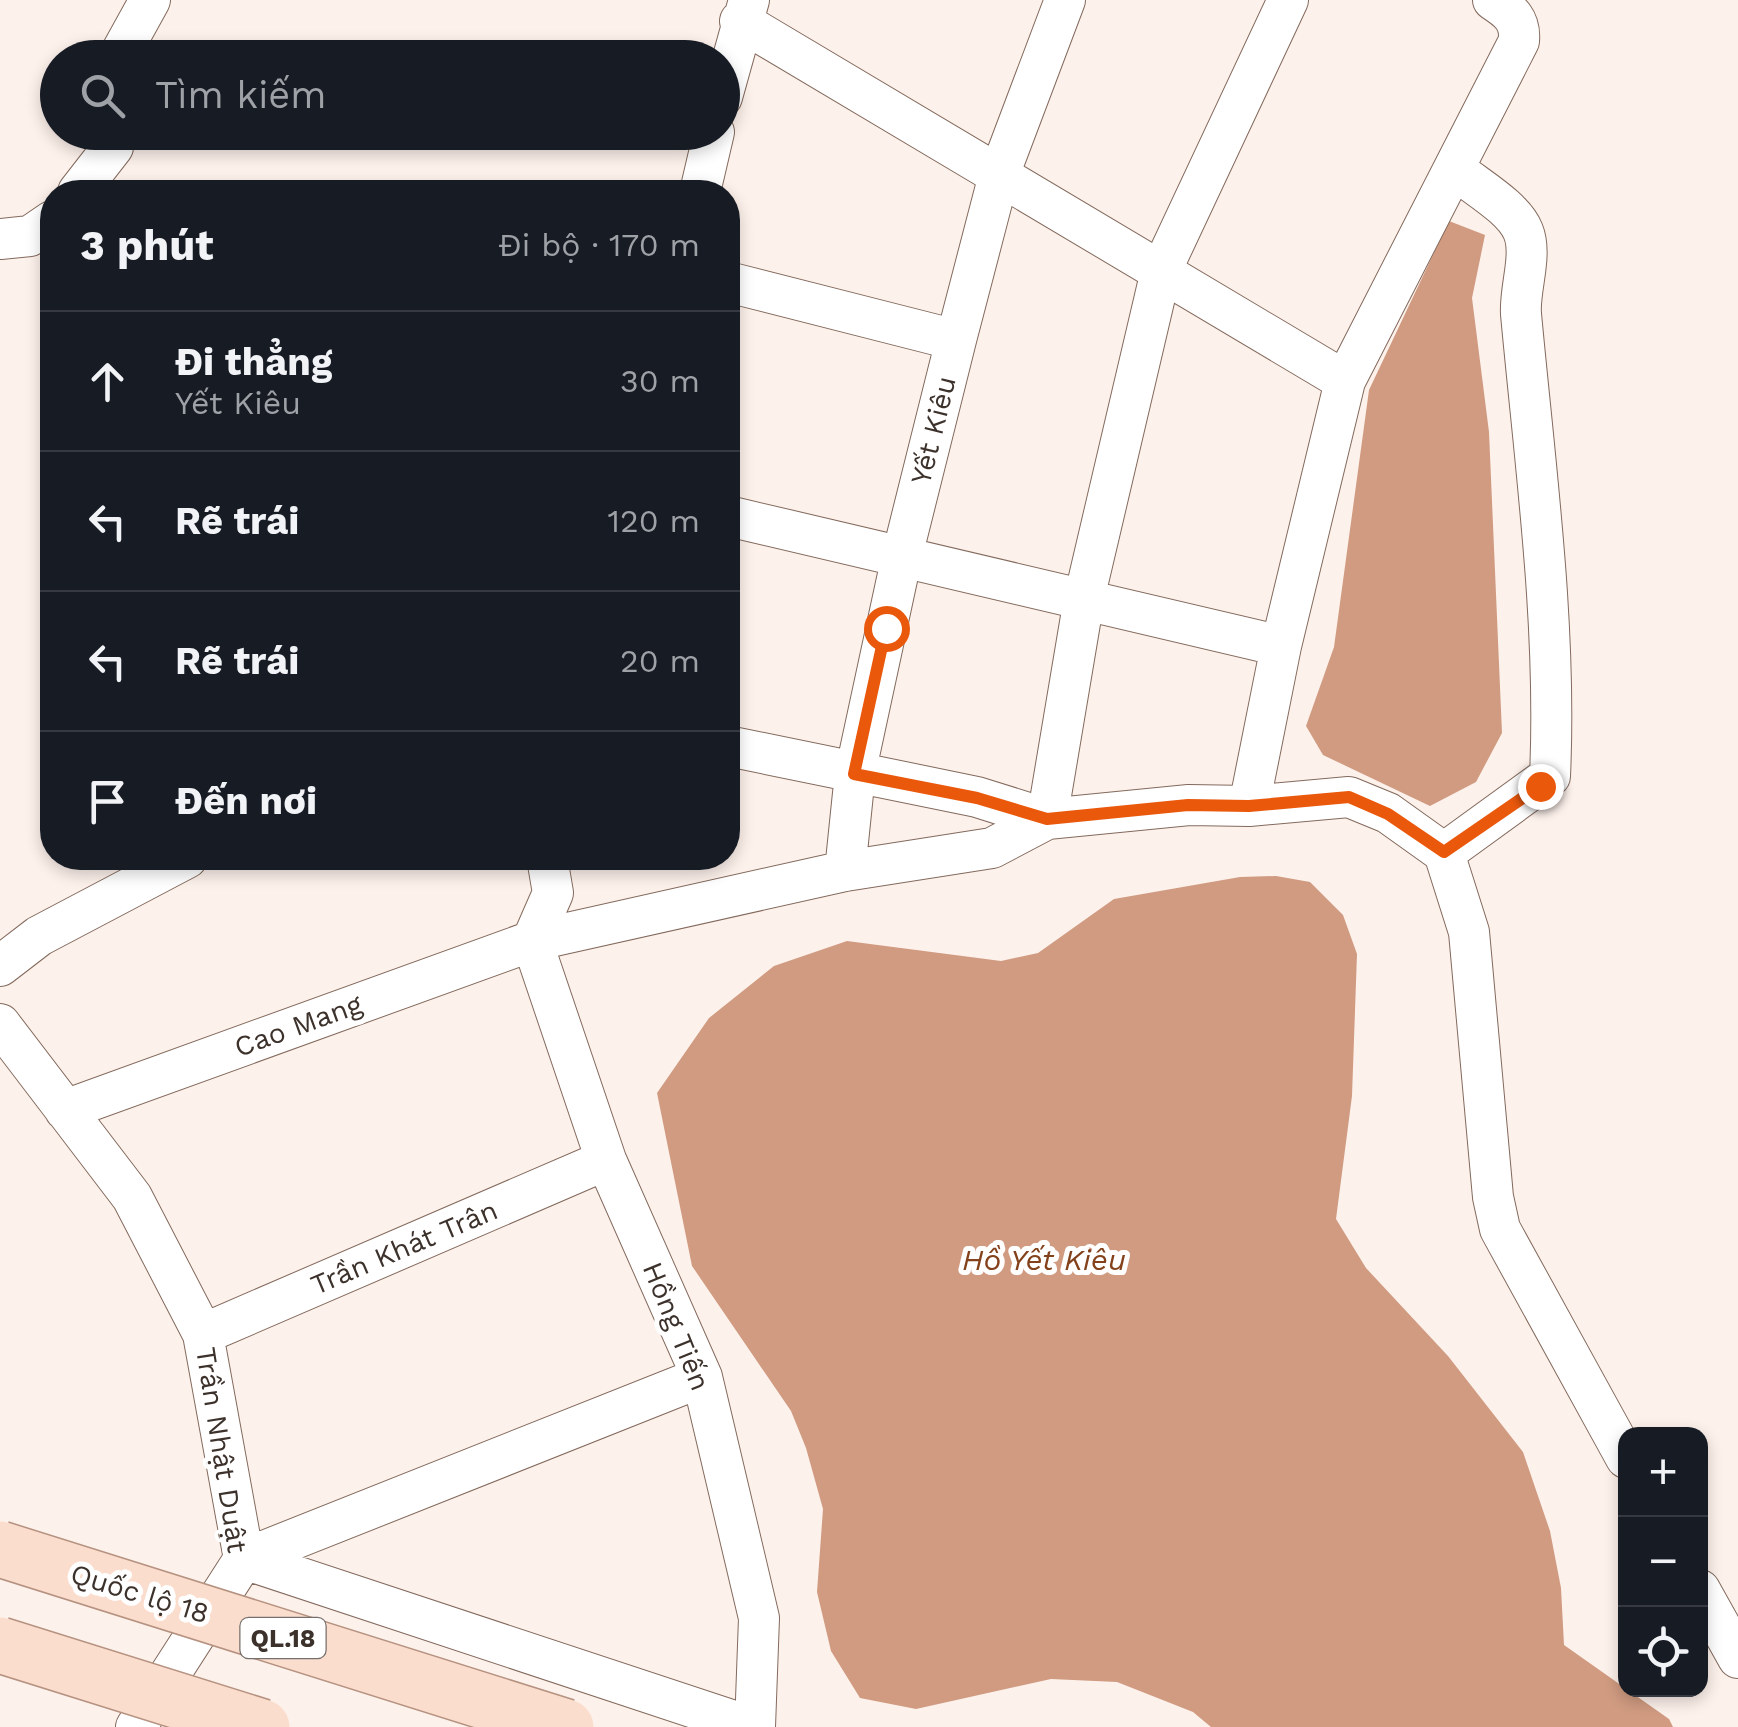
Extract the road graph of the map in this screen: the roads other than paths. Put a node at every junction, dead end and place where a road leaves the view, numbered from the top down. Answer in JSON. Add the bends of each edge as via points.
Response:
{"nodes":[{"id":1,"x":150,"y":0,"type":"edge"},
{"id":2,"x":1066,"y":0,"type":"edge"},
{"id":3,"x":1288,"y":0,"type":"edge"},
{"id":4,"x":1493,"y":0,"type":"edge"},
{"id":5,"x":745,"y":11,"type":"edge"},
{"id":6,"x":128,"y":40,"type":"edge"},
{"id":7,"x":737,"y":40,"type":"edge"},
{"id":8,"x":111,"y":150,"type":"edge"},
{"id":9,"x":710,"y":150,"type":"edge"},
{"id":10,"x":1456,"y":170,"type":"junction"},
{"id":11,"x":999,"y":176,"type":"junction"},
{"id":12,"x":87,"y":180,"type":"edge"},
{"id":13,"x":703,"y":180,"type":"edge"},
{"id":14,"x":40,"y":229,"type":"edge"},
{"id":15,"x":0,"y":238,"type":"edge"},
{"id":16,"x":1161,"y":272,"type":"junction"},
{"id":17,"x":740,"y":285,"type":"edge"},
{"id":18,"x":956,"y":340,"type":"junction"},
{"id":19,"x":1345,"y":381,"type":"junction"},
{"id":20,"x":740,"y":519,"type":"edge"},
{"id":21,"x":902,"y":556,"type":"junction"},
{"id":22,"x":1084,"y":599,"type":"junction"},
{"id":23,"x":1281,"y":646,"type":"junction"},
{"id":24,"x":740,"y":749,"type":"edge"},
{"id":25,"x":854,"y":774,"type":"junction"},
{"id":26,"x":1249,"y":806,"type":"junction"},
{"id":27,"x":1047,"y":819,"type":"junction"},
{"id":28,"x":1444,"y":852,"type":"junction"},
{"id":29,"x":164,"y":870,"type":"edge"},
{"id":30,"x":549,"y":870,"type":"edge"},
{"id":31,"x":845,"y":871,"type":"junction"},
{"id":32,"x":532,"y":940,"type":"junction"},
{"id":33,"x":0,"y":966,"type":"edge"},
{"id":34,"x":0,"y":1024,"type":"edge"},
{"id":35,"x":65,"y":1110,"type":"junction"},
{"id":36,"x":606,"y":1160,"type":"junction"},
{"id":37,"x":203,"y":1334,"type":"junction"},
{"id":38,"x":702,"y":1378,"type":"junction"},
{"id":39,"x":1618,"y":1443,"type":"edge"},
{"id":40,"x":0,"y":1549,"type":"edge"},
{"id":41,"x":244,"y":1559,"type":"junction"},
{"id":42,"x":0,"y":1580,"type":"edge"},
{"id":43,"x":1708,"y":1604,"type":"edge"},
{"id":44,"x":0,"y":1644,"type":"edge"},
{"id":45,"x":0,"y":1655,"type":"edge"},
{"id":46,"x":1738,"y":1658,"type":"edge"},
{"id":47,"x":0,"y":1674,"type":"edge"},
{"id":48,"x":150,"y":1720,"type":"edge"},
{"id":49,"x":262,"y":1727,"type":"edge"},
{"id":50,"x":469,"y":1727,"type":"edge"},
{"id":51,"x":566,"y":1727,"type":"edge"},
{"id":52,"x":753,"y":1727,"type":"edge"}],
"edges":[{"from":1,"to":6,"type":"street"},
{"from":2,"to":11,"type":"street","name":"Yết Kiêu"},
{"from":3,"to":16,"type":"street"},
{"from":4,"to":10,"type":"street","via":[[1513,15],[1519,41]]},
{"from":5,"to":7,"type":"street"},
{"from":5,"to":11,"type":"street"},
{"from":8,"to":12,"type":"street"},
{"from":9,"to":13,"type":"street"},
{"from":10,"to":19,"type":"street"},
{"from":10,"to":28,"type":"street","via":[[1515,218],[1526,240],[1520,309],[1552,741],[1550,776]]},
{"from":11,"to":16,"type":"street"},
{"from":11,"to":18,"type":"street","name":"Yết Kiêu"},
{"from":14,"to":15,"type":"street"},
{"from":16,"to":19,"type":"street"},
{"from":16,"to":22,"type":"street"},
{"from":17,"to":18,"type":"street"},
{"from":18,"to":21,"type":"street","name":"Yết Kiêu"},
{"from":19,"to":23,"type":"street"},
{"from":20,"to":21,"type":"street"},
{"from":21,"to":22,"type":"street"},
{"from":21,"to":25,"type":"street","name":"Yết Kiêu"},
{"from":22,"to":23,"type":"street"},
{"from":22,"to":27,"type":"street"},
{"from":23,"to":26,"type":"street"},
{"from":24,"to":25,"type":"street"},
{"from":25,"to":27,"type":"street"},
{"from":25,"to":31,"type":"street","name":"Yết Kiêu"},
{"from":26,"to":27,"type":"street"},
{"from":26,"to":28,"type":"street","via":[[1349,797]]},
{"from":27,"to":31,"type":"street","name":"Cao Mang","via":[[992,848]]},
{"from":28,"to":39,"type":"street","via":[[1469,932],[1500,1229]]},
{"from":29,"to":33,"type":"street","via":[[39,936]]},
{"from":30,"to":32,"type":"street","via":[[553,893]]},
{"from":31,"to":32,"type":"street","name":"Cao Mang"},
{"from":32,"to":35,"type":"street","name":"Cao Mang"},
{"from":32,"to":36,"type":"street","name":"Hồng Tiến"},
{"from":34,"to":35,"type":"street","name":"Trần Nhật Duật"},
{"from":35,"to":37,"type":"street","name":"Trần Nhật Duật","via":[[132,1197]]},
{"from":36,"to":37,"type":"street","name":"Trần Khát Trân"},
{"from":36,"to":38,"type":"street","name":"Hồng Tiến"},
{"from":37,"to":41,"type":"street","name":"Trần Nhật Duật"},
{"from":38,"to":41,"type":"street"},
{"from":38,"to":52,"type":"street","name":"Hồng Tiến","via":[[759,1618]]},
{"from":40,"to":51,"type":"main road","name":"Quốc lộ 18","number":"QL.18","bridge":true},
{"from":41,"to":48,"type":"street","name":"Trần Nhật Duật"},
{"from":41,"to":52,"type":"street"},
{"from":42,"to":50,"type":"main road","name":"Quốc lộ 18","number":"QL.18"},
{"from":43,"to":46,"type":"street"},
{"from":44,"to":49,"type":"main road","bridge":true},
{"from":45,"to":48,"type":"street"},
{"from":47,"to":48,"type":"main road"}]}
